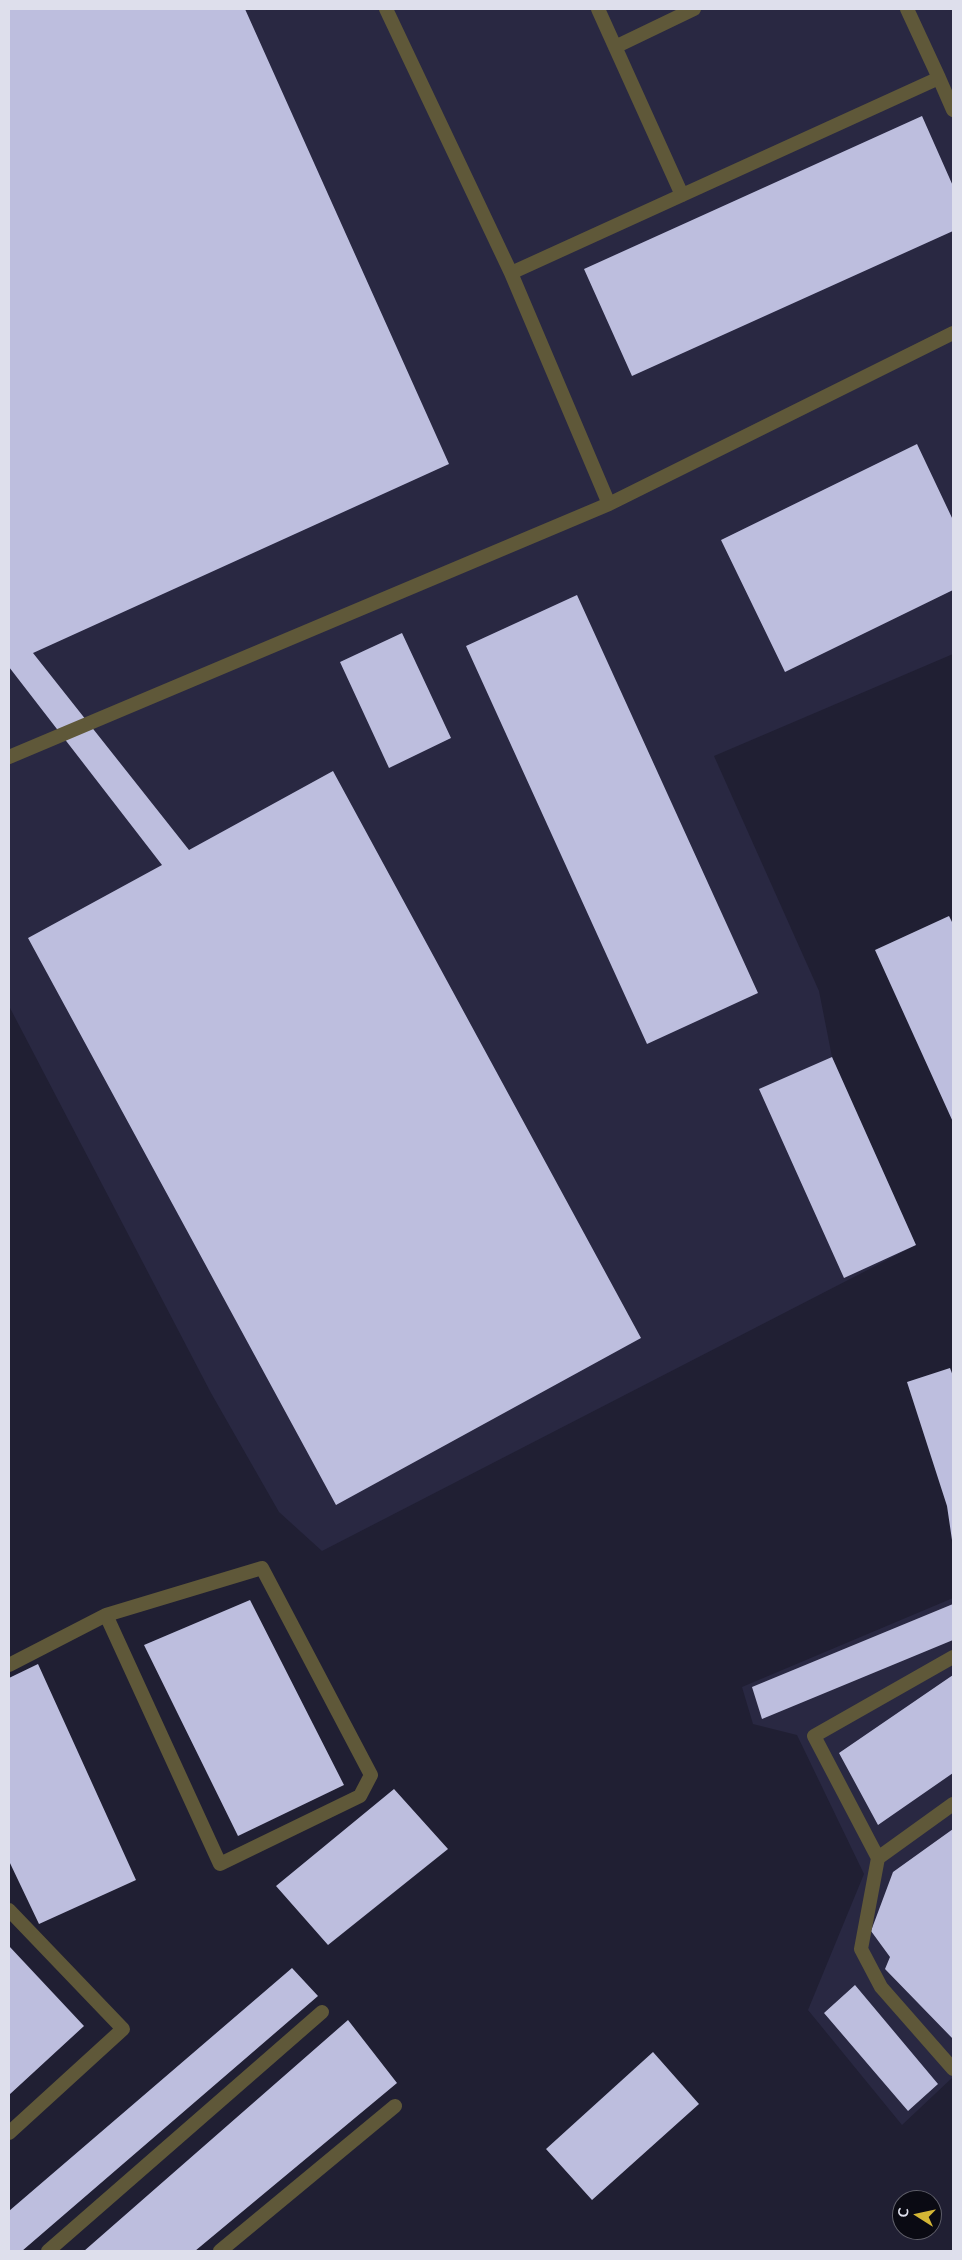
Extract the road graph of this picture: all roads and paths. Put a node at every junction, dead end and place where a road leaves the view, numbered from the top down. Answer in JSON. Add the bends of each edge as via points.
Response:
{"nodes":[{"id":1,"x":386,"y":9,"type":"edge"},
{"id":2,"x":598,"y":9,"type":"edge"},
{"id":3,"x":694,"y":9,"type":"edge"},
{"id":4,"x":907,"y":9,"type":"edge"},
{"id":5,"x":615,"y":47,"type":"junction"},
{"id":6,"x":939,"y":78,"type":"junction"},
{"id":7,"x":953,"y":110,"type":"edge"},
{"id":8,"x":682,"y":195,"type":"junction"},
{"id":9,"x":511,"y":273,"type":"junction"},
{"id":10,"x":953,"y":333,"type":"edge"},
{"id":11,"x":609,"y":504,"type":"junction"},
{"id":12,"x":9,"y":757,"type":"edge"},
{"id":13,"x":106,"y":1615,"type":"junction"},
{"id":14,"x":953,"y":1657,"type":"edge"},
{"id":15,"x":9,"y":1664,"type":"edge"},
{"id":16,"x":953,"y":1804,"type":"edge"},
{"id":17,"x":878,"y":1858,"type":"junction"},
{"id":18,"x":9,"y":1910,"type":"edge"},
{"id":19,"x":322,"y":2012,"type":"dead end"},
{"id":20,"x":953,"y":2069,"type":"edge"},
{"id":21,"x":395,"y":2106,"type":"dead end"},
{"id":22,"x":9,"y":2133,"type":"edge"},
{"id":23,"x":48,"y":2251,"type":"edge"},
{"id":24,"x":220,"y":2251,"type":"edge"}],
"edges":[{"from":1,"to":9,"type":"lane"},
{"from":2,"to":5,"type":"lane"},
{"from":3,"to":5,"type":"lane"},
{"from":4,"to":6,"type":"lane"},
{"from":5,"to":8,"type":"lane"},
{"from":6,"to":7,"type":"lane"},
{"from":6,"to":8,"type":"lane"},
{"from":8,"to":9,"type":"lane"},
{"from":9,"to":11,"type":"lane"},
{"from":10,"to":11,"type":"lane"},
{"from":11,"to":12,"type":"lane"},
{"from":13,"to":13,"type":"lane","via":[[220,1864],[360,1796],[371,1775],[262,1568]]},
{"from":13,"to":15,"type":"lane"},
{"from":14,"to":17,"type":"lane","via":[[814,1736]]},
{"from":16,"to":17,"type":"lane"},
{"from":17,"to":20,"type":"lane","via":[[861,1949],[882,1987]]},
{"from":18,"to":22,"type":"lane","via":[[123,2029]]},
{"from":19,"to":23,"type":"lane"},
{"from":21,"to":24,"type":"lane"}]}
